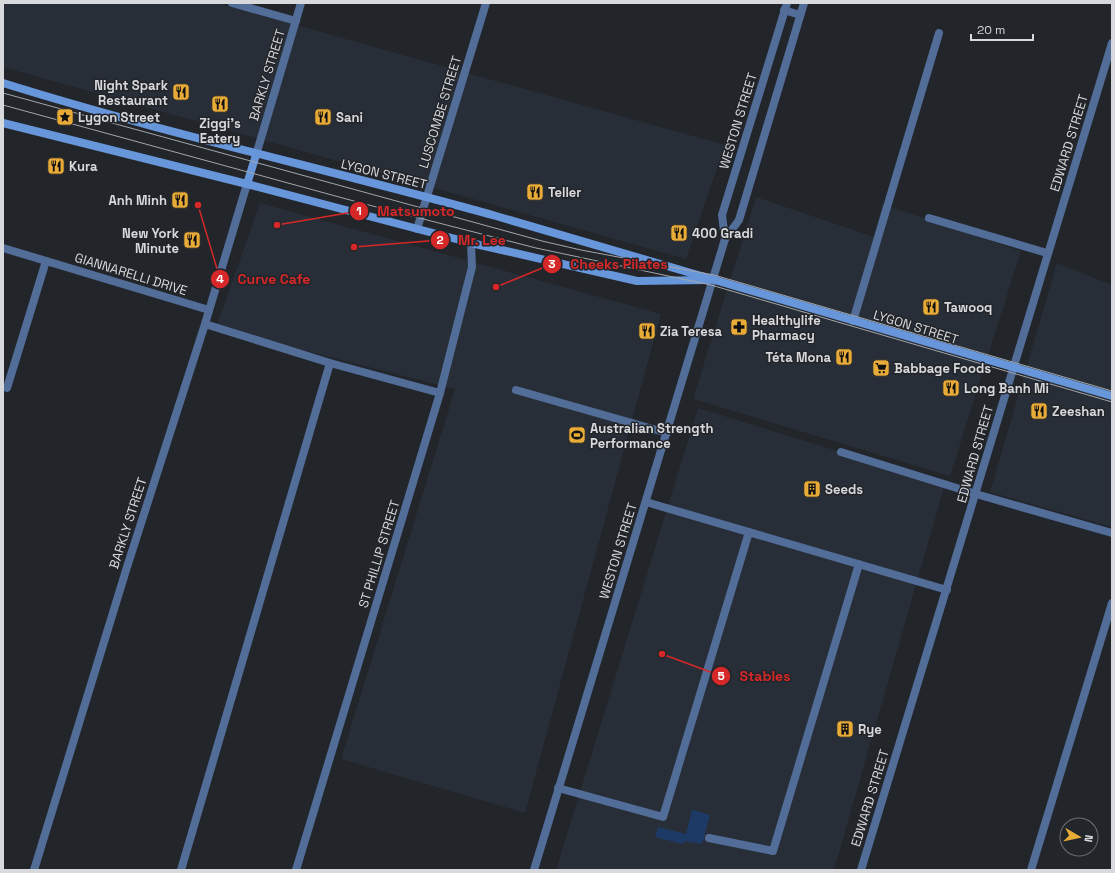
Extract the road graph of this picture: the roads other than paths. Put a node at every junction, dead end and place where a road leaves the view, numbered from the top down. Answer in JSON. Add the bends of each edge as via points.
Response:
{"nodes":[{"id":1,"x":232,"y":3,"type":"edge"},
{"id":2,"x":301,"y":3,"type":"edge"},
{"id":3,"x":486,"y":3,"type":"edge"},
{"id":4,"x":804,"y":3,"type":"edge"},
{"id":5,"x":786,"y":7,"type":"edge"},
{"id":6,"x":800,"y":15,"type":"junction"},
{"id":7,"x":296,"y":21,"type":"junction"},
{"id":8,"x":939,"y":33,"type":"dead end"},
{"id":9,"x":1112,"y":44,"type":"edge"},
{"id":10,"x":3,"y":83,"type":"edge"},
{"id":11,"x":3,"y":123,"type":"edge"},
{"id":12,"x":256,"y":155,"type":"junction"},
{"id":13,"x":247,"y":184,"type":"junction"},
{"id":14,"x":426,"y":197,"type":"junction"},
{"id":15,"x":929,"y":218,"type":"dead end"},
{"id":16,"x":416,"y":229,"type":"junction"},
{"id":17,"x":725,"y":239,"type":"junction"},
{"id":18,"x":471,"y":243,"type":"junction"},
{"id":19,"x":3,"y":248,"type":"edge"},
{"id":20,"x":1047,"y":253,"type":"junction"},
{"id":21,"x":46,"y":261,"type":"junction"},
{"id":22,"x":713,"y":280,"type":"junction"},
{"id":23,"x":209,"y":310,"type":"junction"},
{"id":24,"x":853,"y":321,"type":"junction"},
{"id":25,"x":205,"y":324,"type":"junction"},
{"id":26,"x":330,"y":363,"type":"junction"},
{"id":27,"x":1012,"y":368,"type":"junction"},
{"id":28,"x":7,"y":388,"type":"dead end"},
{"id":29,"x":516,"y":390,"type":"dead end"},
{"id":30,"x":440,"y":393,"type":"junction"},
{"id":31,"x":1112,"y":396,"type":"edge"},
{"id":32,"x":667,"y":433,"type":"junction"},
{"id":33,"x":841,"y":452,"type":"dead end"},
{"id":34,"x":976,"y":494,"type":"junction"},
{"id":35,"x":646,"y":502,"type":"junction"},
{"id":36,"x":749,"y":532,"type":"junction"},
{"id":37,"x":1112,"y":533,"type":"edge"},
{"id":38,"x":859,"y":564,"type":"junction"},
{"id":39,"x":947,"y":590,"type":"junction"},
{"id":40,"x":1112,"y":603,"type":"edge"},
{"id":41,"x":558,"y":788,"type":"junction"},
{"id":42,"x":709,"y":838,"type":"dead end"},
{"id":43,"x":34,"y":870,"type":"edge"},
{"id":44,"x":181,"y":870,"type":"edge"},
{"id":45,"x":296,"y":870,"type":"edge"},
{"id":46,"x":534,"y":870,"type":"edge"},
{"id":47,"x":861,"y":870,"type":"edge"},
{"id":48,"x":1031,"y":870,"type":"edge"}],
"edges":[{"from":1,"to":7,"type":"street"},
{"from":2,"to":7,"type":"street","name":"BARKLY STREET"},
{"from":3,"to":14,"type":"street","name":"LUSCOMBE STREET"},
{"from":4,"to":6,"type":"street","name":"WESTON STREET"},
{"from":5,"to":6,"type":"street","name":"WESTON STREET"},
{"from":5,"to":17,"type":"street","name":"WESTON STREET","via":[[722,215]]},
{"from":6,"to":17,"type":"street","name":"WESTON STREET","via":[[739,220]]},
{"from":7,"to":12,"type":"street","name":"BARKLY STREET"},
{"from":8,"to":24,"type":"street"},
{"from":9,"to":20,"type":"street","name":"EDWARD STREET"},
{"from":10,"to":12,"type":"street","name":"LYGON STREET"},
{"from":11,"to":13,"type":"street","name":"LYGON STREET"},
{"from":12,"to":13,"type":"street"},
{"from":12,"to":14,"type":"street","name":"LYGON STREET"},
{"from":13,"to":16,"type":"street","name":"LYGON STREET"},
{"from":13,"to":23,"type":"street","name":"BARKLY STREET"},
{"from":14,"to":16,"type":"street","name":"LUSCOMBE STREET"},
{"from":14,"to":22,"type":"street","name":"LYGON STREET"},
{"from":15,"to":20,"type":"street"},
{"from":16,"to":18,"type":"street","name":"LYGON STREET"},
{"from":17,"to":22,"type":"street","name":"WESTON STREET"},
{"from":18,"to":22,"type":"street","name":"LYGON STREET","via":[[638,281]]},
{"from":18,"to":30,"type":"street","name":"ST PHILLIP STREET","via":[[472,267]]},
{"from":19,"to":21,"type":"street","name":"GIANNARELLI DRIVE"},
{"from":20,"to":27,"type":"street","name":"EDWARD STREET"},
{"from":21,"to":23,"type":"street","name":"GIANNARELLI DRIVE"},
{"from":21,"to":28,"type":"street"},
{"from":22,"to":24,"type":"street","name":"LYGON STREET"},
{"from":22,"to":32,"type":"street","name":"WESTON STREET"},
{"from":23,"to":25,"type":"street","name":"BARKLY STREET"},
{"from":24,"to":27,"type":"street","name":"LYGON STREET"},
{"from":25,"to":26,"type":"street"},
{"from":25,"to":43,"type":"street","name":"BARKLY STREET","via":[[126,567]]},
{"from":26,"to":30,"type":"street"},
{"from":26,"to":44,"type":"street"},
{"from":27,"to":31,"type":"street","name":"LYGON STREET"},
{"from":27,"to":34,"type":"street","name":"EDWARD STREET"},
{"from":29,"to":32,"type":"street"},
{"from":30,"to":45,"type":"street","name":"ST PHILLIP STREET"},
{"from":32,"to":35,"type":"street","name":"WESTON STREET"},
{"from":33,"to":34,"type":"street"},
{"from":34,"to":37,"type":"street"},
{"from":34,"to":39,"type":"street","name":"EDWARD STREET"},
{"from":35,"to":36,"type":"street"},
{"from":35,"to":41,"type":"street","name":"WESTON STREET"},
{"from":36,"to":38,"type":"street"},
{"from":36,"to":41,"type":"street","via":[[663,817]]},
{"from":38,"to":39,"type":"street"},
{"from":38,"to":42,"type":"street","via":[[773,851]]},
{"from":39,"to":47,"type":"street","name":"EDWARD STREET"},
{"from":40,"to":48,"type":"street"},
{"from":41,"to":46,"type":"street","name":"WESTON STREET"}]}
